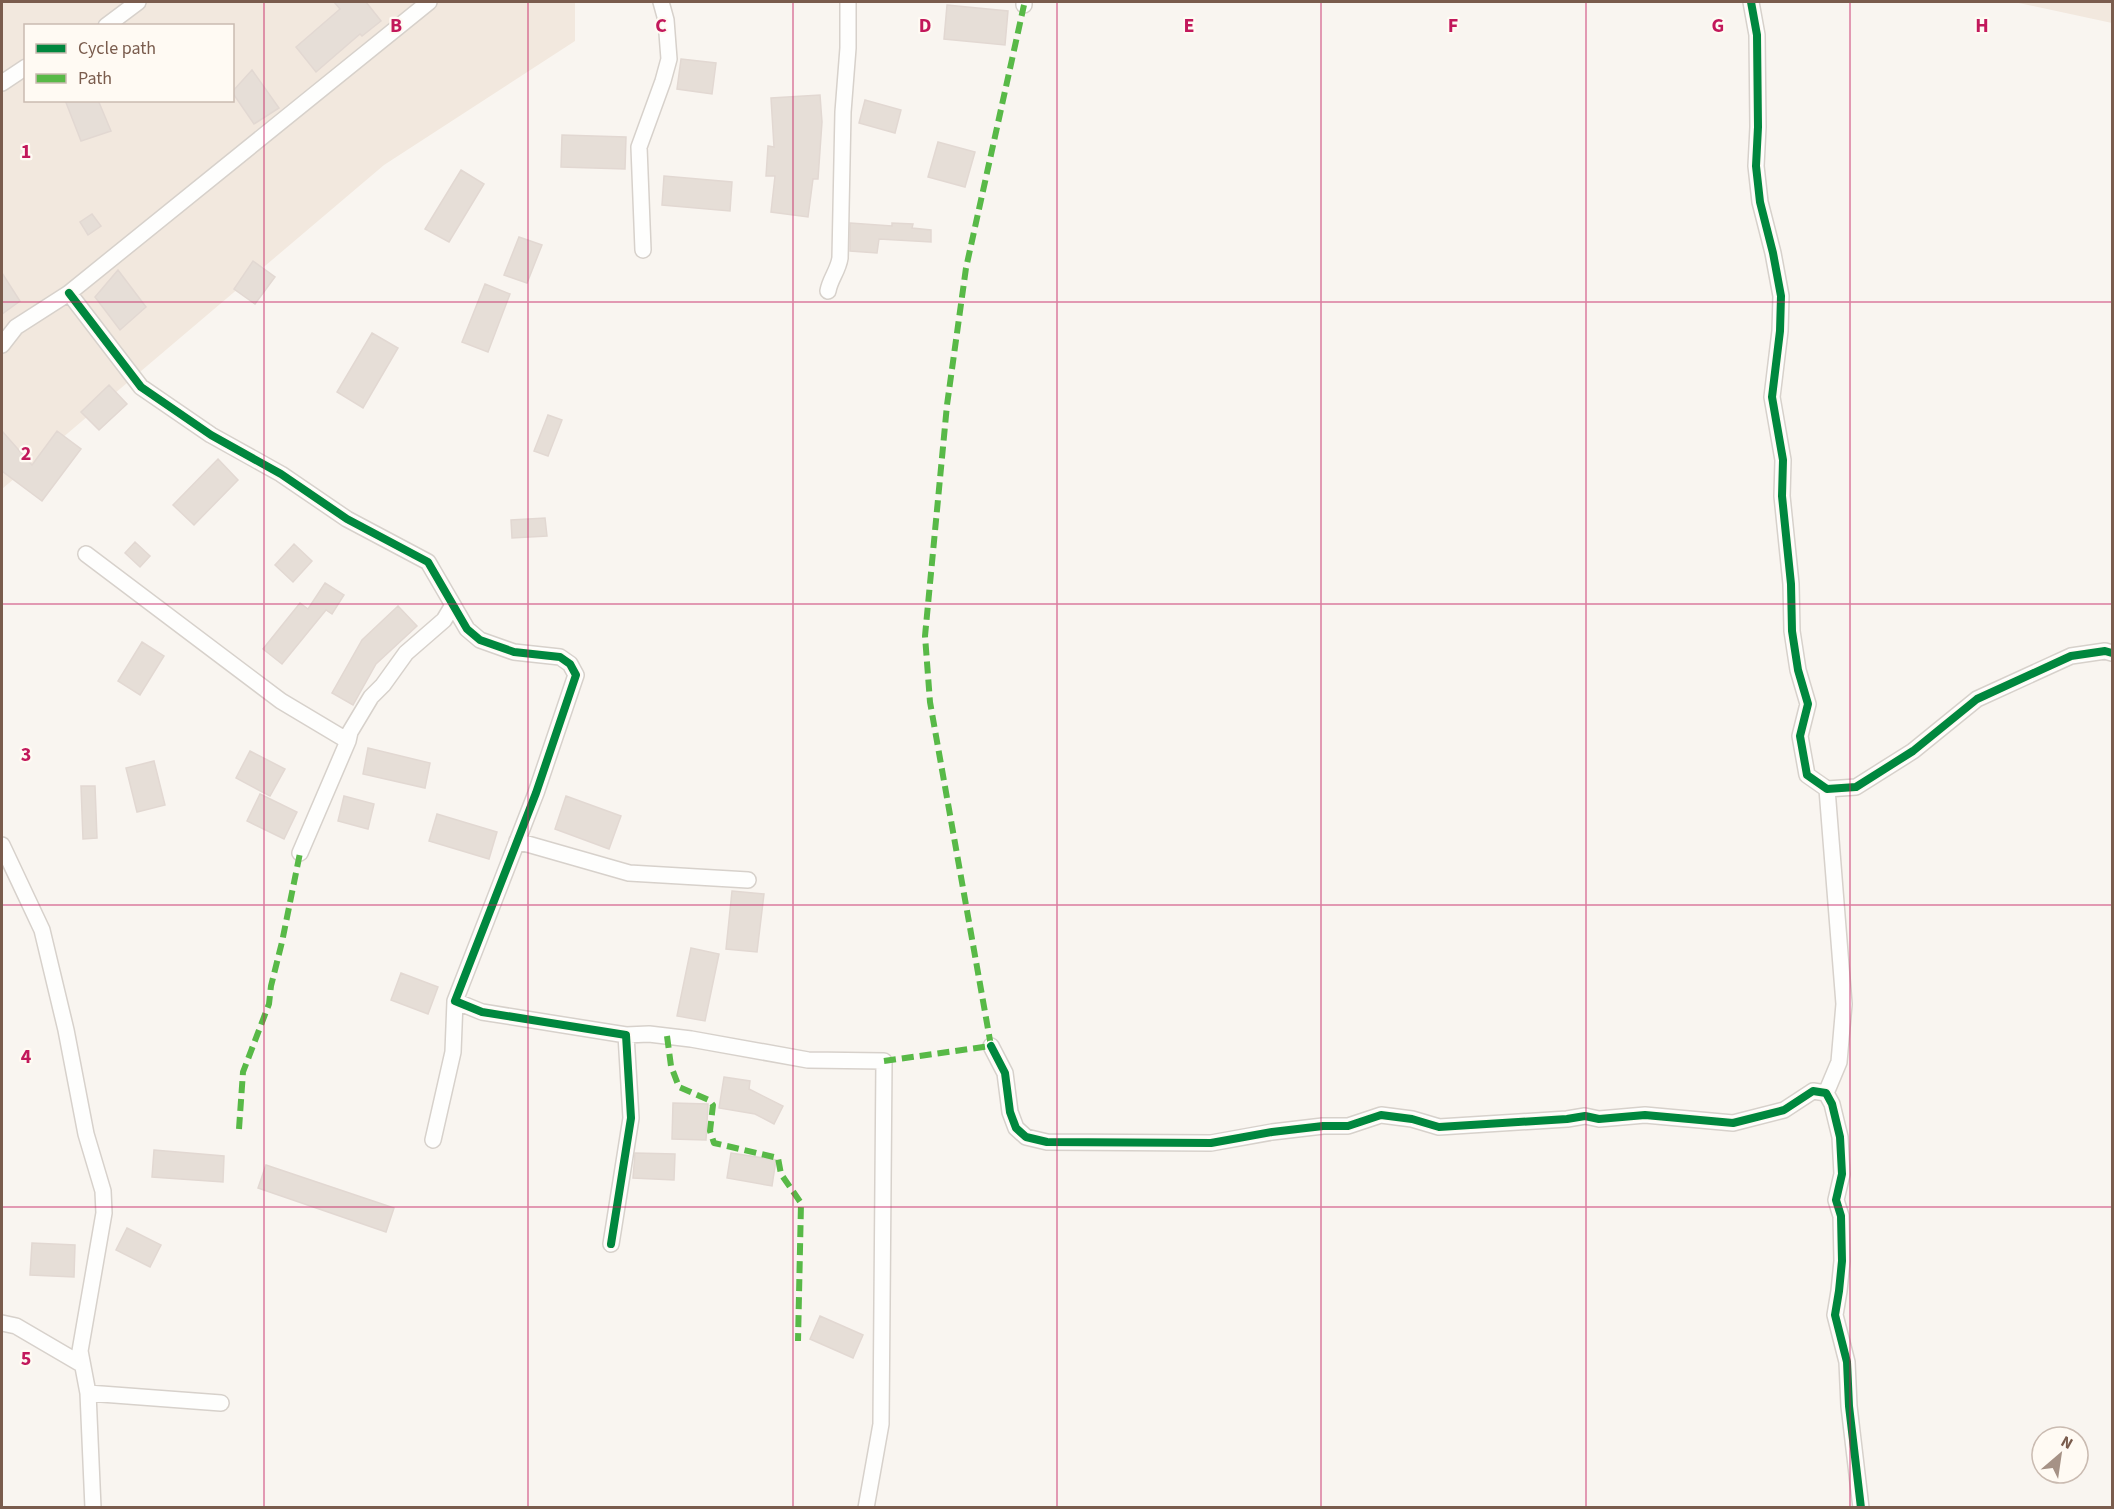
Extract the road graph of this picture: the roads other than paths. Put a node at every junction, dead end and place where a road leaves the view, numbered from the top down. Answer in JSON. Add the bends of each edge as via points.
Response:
{"nodes":[{"id":1,"x":138,"y":2,"type":"edge"},
{"id":2,"x":429,"y":2,"type":"edge"},
{"id":3,"x":661,"y":2,"type":"edge"},
{"id":4,"x":848,"y":2,"type":"edge"},
{"id":5,"x":1751,"y":2,"type":"edge"},
{"id":6,"x":109,"y":24,"type":"edge"},
{"id":7,"x":24,"y":68,"type":"edge"},
{"id":8,"x":2,"y":83,"type":"edge"},
{"id":9,"x":643,"y":250,"type":"dead end"},
{"id":10,"x":828,"y":291,"type":"dead end"},
{"id":11,"x":69,"y":293,"type":"junction"},
{"id":12,"x":2,"y":345,"type":"edge"},
{"id":13,"x":86,"y":554,"type":"dead end"},
{"id":14,"x":453,"y":605,"type":"junction"},
{"id":15,"x":2112,"y":653,"type":"edge"},
{"id":16,"x":348,"y":741,"type":"junction"},
{"id":17,"x":1827,"y":789,"type":"junction"},
{"id":18,"x":517,"y":841,"type":"junction"},
{"id":19,"x":2,"y":844,"type":"edge"},
{"id":20,"x":300,"y":853,"type":"dead end"},
{"id":21,"x":748,"y":880,"type":"dead end"},
{"id":22,"x":455,"y":1001,"type":"junction"},
{"id":23,"x":626,"y":1035,"type":"junction"},
{"id":24,"x":991,"y":1046,"type":"dead end"},
{"id":25,"x":1826,"y":1093,"type":"junction"},
{"id":26,"x":433,"y":1140,"type":"dead end"},
{"id":27,"x":611,"y":1244,"type":"dead end"},
{"id":28,"x":2,"y":1323,"type":"edge"},
{"id":29,"x":81,"y":1364,"type":"junction"},
{"id":30,"x":88,"y":1394,"type":"junction"},
{"id":31,"x":221,"y":1403,"type":"dead end"},
{"id":32,"x":93,"y":1508,"type":"edge"},
{"id":33,"x":866,"y":1508,"type":"edge"},
{"id":34,"x":1861,"y":1508,"type":"edge"}],
"edges":[{"from":1,"to":6,"type":"street"},
{"from":2,"to":11,"type":"street"},
{"from":3,"to":9,"type":"street","via":[[669,59],[639,147]]},
{"from":4,"to":10,"type":"street","via":[[840,258],[839,270]]},
{"from":5,"to":17,"type":"street","via":[[1757,35],[1756,166],[1781,296],[1772,397],[1783,460],[1792,631],[1808,704],[1800,736],[1807,775]]},
{"from":7,"to":8,"type":"street"},
{"from":11,"to":12,"type":"street","via":[[16,327]]},
{"from":11,"to":14,"type":"street","via":[[141,387],[347,519],[428,562]]},
{"from":13,"to":16,"type":"street","via":[[281,701]]},
{"from":14,"to":16,"type":"street","via":[[444,620],[406,653],[371,697]]},
{"from":14,"to":18,"type":"street","via":[[467,629],[480,640],[514,652],[560,657],[576,675]]},
{"from":15,"to":17,"type":"street","via":[[2071,657],[1977,699],[1913,751],[1856,787]]},
{"from":16,"to":20,"type":"street"},
{"from":17,"to":25,"type":"street","via":[[1844,1004],[1839,1062]]},
{"from":18,"to":21,"type":"street","via":[[629,873]]},
{"from":18,"to":22,"type":"street"},
{"from":19,"to":29,"type":"street","via":[[42,930],[86,1134],[103,1191],[104,1213]]},
{"from":22,"to":23,"type":"street","via":[[482,1012]]},
{"from":22,"to":26,"type":"street","via":[[453,1052]]},
{"from":23,"to":27,"type":"street","via":[[631,1118]]},
{"from":23,"to":33,"type":"street","via":[[649,1034],[808,1060],[884,1061],[881,1424]]},
{"from":24,"to":25,"type":"street","via":[[1005,1073],[1016,1128],[1026,1137],[1047,1142],[1211,1143],[1272,1132],[1348,1126],[1381,1115],[1439,1127],[1645,1115],[1733,1123],[1784,1110],[1813,1091]]},
{"from":25,"to":34,"type":"street","via":[[1840,1137],[1842,1174],[1836,1200],[1841,1216],[1842,1261],[1835,1315],[1847,1362]]},
{"from":28,"to":29,"type":"street","via":[[16,1326]]},
{"from":29,"to":30,"type":"street"},
{"from":30,"to":31,"type":"street"},
{"from":30,"to":32,"type":"street"}]}
